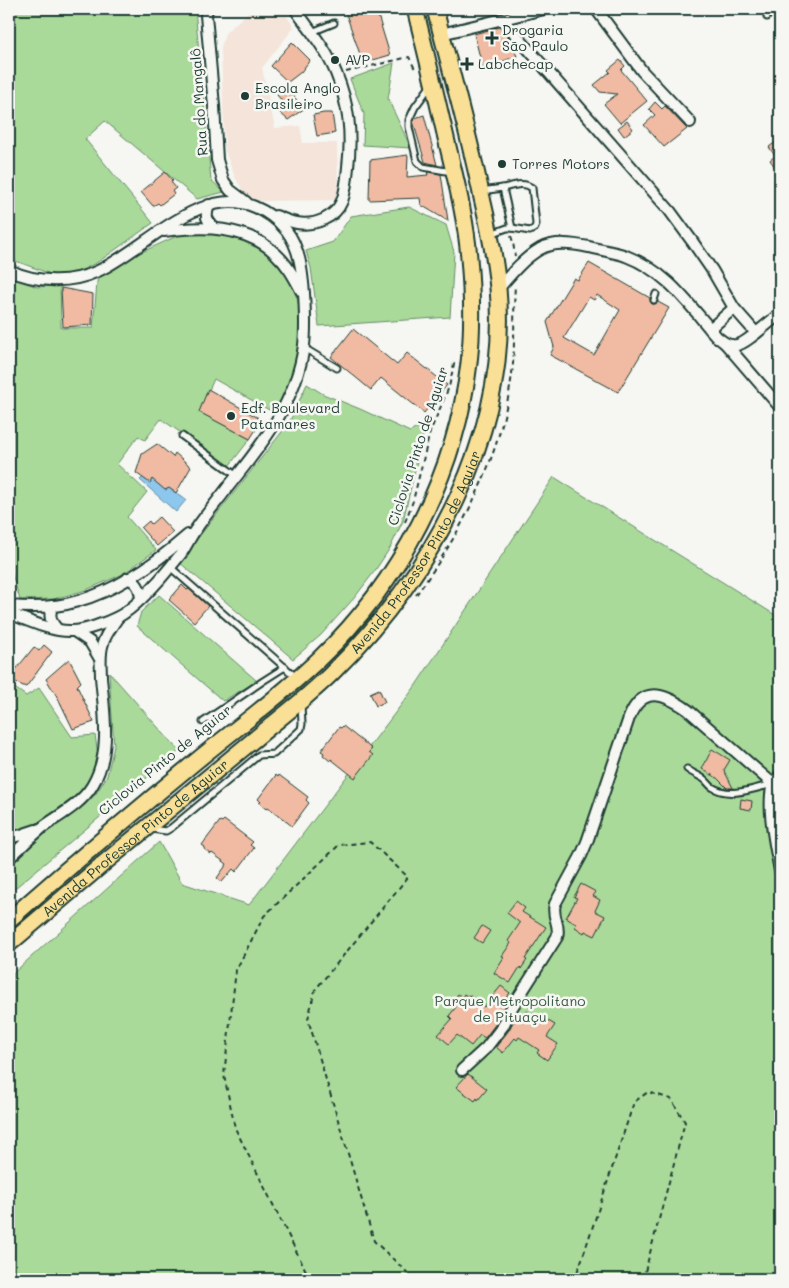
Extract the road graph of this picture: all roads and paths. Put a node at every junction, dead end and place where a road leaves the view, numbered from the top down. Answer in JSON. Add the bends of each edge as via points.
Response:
{"nodes":[{"id":1,"x":295,"y":9,"type":"edge"},
{"id":2,"x":415,"y":9,"type":"edge"},
{"id":3,"x":435,"y":9,"type":"edge"},
{"id":4,"x":544,"y":9,"type":"edge"},
{"id":5,"x":596,"y":9,"type":"edge"},
{"id":6,"x":767,"y":9,"type":"edge"},
{"id":7,"x":206,"y":11,"type":"edge"},
{"id":8,"x":767,"y":17,"type":"dead end"},
{"id":9,"x":502,"y":19,"type":"junction"},
{"id":10,"x":334,"y":23,"type":"dead end"},
{"id":11,"x":312,"y":32,"type":"junction"},
{"id":12,"x":441,"y":34,"type":"junction"},
{"id":13,"x":418,"y":65,"type":"dead end"},
{"id":14,"x":336,"y":74,"type":"junction"},
{"id":15,"x":433,"y":83,"type":"junction"},
{"id":16,"x":690,"y":122,"type":"dead end"},
{"id":17,"x":454,"y":173,"type":"junction"},
{"id":18,"x":503,"y":188,"type":"junction"},
{"id":19,"x":481,"y":191,"type":"junction"},
{"id":20,"x":249,"y":204,"type":"junction"},
{"id":21,"x":209,"y":205,"type":"junction"},
{"id":22,"x":270,"y":214,"type":"junction"},
{"id":23,"x":214,"y":228,"type":"junction"},
{"id":24,"x":510,"y":228,"type":"junction"},
{"id":25,"x":160,"y":231,"type":"junction"},
{"id":26,"x":490,"y":234,"type":"junction"},
{"id":27,"x":293,"y":241,"type":"junction"},
{"id":28,"x":277,"y":254,"type":"junction"},
{"id":29,"x":517,"y":267,"type":"junction"},
{"id":30,"x":9,"y":270,"type":"edge"},
{"id":31,"x":498,"y":288,"type":"junction"},
{"id":32,"x":304,"y":295,"type":"junction"},
{"id":33,"x":734,"y":308,"type":"junction"},
{"id":34,"x":780,"y":314,"type":"edge"},
{"id":35,"x":710,"y":329,"type":"junction"},
{"id":36,"x":756,"y":333,"type":"junction"},
{"id":37,"x":725,"y":343,"type":"junction"},
{"id":38,"x":304,"y":348,"type":"junction"},
{"id":39,"x":456,"y":359,"type":"dead end"},
{"id":40,"x":337,"y":368,"type":"dead end"},
{"id":41,"x":780,"y":407,"type":"edge"},
{"id":42,"x":182,"y":436,"type":"dead end"},
{"id":43,"x":237,"y":476,"type":"junction"},
{"id":44,"x":404,"y":524,"type":"dead end"},
{"id":45,"x":196,"y":528,"type":"junction"},
{"id":46,"x":170,"y":567,"type":"junction"},
{"id":47,"x":128,"y":578,"type":"junction"},
{"id":48,"x":417,"y":595,"type":"dead end"},
{"id":49,"x":141,"y":599,"type":"junction"},
{"id":50,"x":9,"y":606,"type":"edge"},
{"id":51,"x":52,"y":606,"type":"junction"},
{"id":52,"x":9,"y":613,"type":"edge"},
{"id":53,"x":118,"y":617,"type":"junction"},
{"id":54,"x":56,"y":629,"type":"junction"},
{"id":55,"x":74,"y":631,"type":"junction"},
{"id":56,"x":100,"y":660,"type":"junction"},
{"id":57,"x":285,"y":667,"type":"junction"},
{"id":58,"x":298,"y":678,"type":"junction"},
{"id":59,"x":301,"y":701,"type":"junction"},
{"id":60,"x":203,"y":722,"type":"dead end"},
{"id":61,"x":686,"y":769,"type":"dead end"},
{"id":62,"x":780,"y":776,"type":"edge"},
{"id":63,"x":773,"y":784,"type":"junction"},
{"id":64,"x":42,"y":828,"type":"junction"},
{"id":65,"x":146,"y":828,"type":"junction"},
{"id":66,"x":9,"y":838,"type":"edge"},
{"id":67,"x":9,"y":858,"type":"edge"},
{"id":68,"x":780,"y":871,"type":"edge"},
{"id":69,"x":9,"y":920,"type":"edge"},
{"id":70,"x":9,"y":944,"type":"edge"},
{"id":71,"x":462,"y":1070,"type":"dead end"},
{"id":72,"x":310,"y":1279,"type":"edge"},
{"id":73,"x":414,"y":1279,"type":"edge"},
{"id":74,"x":572,"y":1279,"type":"edge"},
{"id":75,"x":643,"y":1279,"type":"edge"}],
"edges":[{"from":1,"to":11,"type":"street"},
{"from":2,"to":15,"type":"main road","name":"Avenida Professor Pinto de Aguiar"},
{"from":3,"to":12,"type":"main road","name":"Avenida Professor Pinto de Aguiar"},
{"from":4,"to":9,"type":"street"},
{"from":5,"to":16,"type":"street","via":[[642,71]]},
{"from":6,"to":8,"type":"lane"},
{"from":7,"to":20,"type":"street","name":"Rua do Mangalô","via":[[216,160],[230,190]]},
{"from":9,"to":12,"type":"street"},
{"from":9,"to":33,"type":"street","via":[[670,211],[712,270]]},
{"from":10,"to":11,"type":"lane"},
{"from":11,"to":14,"type":"street"},
{"from":12,"to":19,"type":"main road","name":"Avenida Professor Pinto de Aguiar"},
{"from":13,"to":14,"type":"path","via":[[419,73],[409,57]]},
{"from":14,"to":22,"type":"street","via":[[348,109],[350,127],[349,163],[338,209],[319,222],[308,224]]},
{"from":15,"to":17,"type":"main road","name":"Avenida Professor Pinto de Aguiar"},
{"from":15,"to":17,"type":"lane","via":[[415,107],[409,127],[417,161],[423,167]]},
{"from":17,"to":58,"type":"main road","name":"Avenida Professor Pinto de Aguiar","via":[[469,256],[471,343],[464,394],[443,471],[410,543],[391,573],[343,635]]},
{"from":18,"to":19,"type":"lane"},
{"from":18,"to":24,"type":"lane"},
{"from":18,"to":24,"type":"lane","via":[[524,184],[532,188],[535,228],[530,231]]},
{"from":19,"to":26,"type":"main road","name":"Avenida Professor Pinto de Aguiar"},
{"from":20,"to":21,"type":"street","via":[[220,202]]},
{"from":20,"to":22,"type":"street"},
{"from":21,"to":23,"type":"street","via":[[206,218]]},
{"from":21,"to":25,"type":"street"},
{"from":22,"to":27,"type":"street"},
{"from":23,"to":25,"type":"street"},
{"from":23,"to":28,"type":"street","via":[[243,234]]},
{"from":24,"to":26,"type":"lane"},
{"from":24,"to":29,"type":"path"},
{"from":25,"to":30,"type":"street","via":[[98,272],[80,277],[46,280]]},
{"from":26,"to":31,"type":"main road","name":"Avenida Professor Pinto de Aguiar"},
{"from":27,"to":28,"type":"street","via":[[287,252]]},
{"from":27,"to":32,"type":"street","via":[[299,257]]},
{"from":28,"to":32,"type":"street"},
{"from":29,"to":31,"type":"street"},
{"from":29,"to":35,"type":"street","via":[[540,249],[558,244],[584,246],[626,256],[646,266],[676,289]]},
{"from":29,"to":48,"type":"path","via":[[511,379],[496,445],[461,525]]},
{"from":31,"to":59,"type":"main road","name":"Avenida Professor Pinto de Aguiar","via":[[498,347],[490,401],[480,441],[458,495],[428,554],[402,593],[357,647]]},
{"from":32,"to":38,"type":"street"},
{"from":33,"to":35,"type":"street"},
{"from":33,"to":36,"type":"street"},
{"from":34,"to":36,"type":"street"},
{"from":35,"to":37,"type":"street"},
{"from":36,"to":37,"type":"street","via":[[740,345]]},
{"from":37,"to":41,"type":"street"},
{"from":38,"to":40,"type":"lane"},
{"from":38,"to":43,"type":"street","via":[[285,407]]},
{"from":39,"to":44,"type":"path","name":"Ciclovia Pinto de Aguiar","via":[[449,387],[430,432]]},
{"from":42,"to":43,"type":"lane"},
{"from":43,"to":45,"type":"street"},
{"from":45,"to":46,"type":"street"},
{"from":45,"to":47,"type":"street","via":[[154,562]]},
{"from":46,"to":49,"type":"street"},
{"from":46,"to":57,"type":"lane"},
{"from":47,"to":49,"type":"street","via":[[138,586]]},
{"from":47,"to":51,"type":"street","via":[[79,601]]},
{"from":49,"to":53,"type":"street"},
{"from":50,"to":51,"type":"street"},
{"from":51,"to":54,"type":"street","via":[[50,619]]},
{"from":52,"to":54,"type":"street"},
{"from":53,"to":55,"type":"street"},
{"from":53,"to":56,"type":"street","via":[[104,639]]},
{"from":54,"to":55,"type":"street"},
{"from":55,"to":56,"type":"street","via":[[90,642]]},
{"from":56,"to":64,"type":"street","via":[[105,747],[97,776],[83,797]]},
{"from":57,"to":58,"type":"lane"},
{"from":57,"to":60,"type":"lane"},
{"from":58,"to":69,"type":"main road","name":"Avenida Professor Pinto de Aguiar","via":[[147,801]]},
{"from":59,"to":65,"type":"main road","name":"Avenida Professor Pinto de Aguiar"},
{"from":59,"to":65,"type":"lane","via":[[301,729],[274,754],[259,755],[171,828]]},
{"from":61,"to":63,"type":"lane","via":[[724,792],[741,792]]},
{"from":62,"to":63,"type":"street"},
{"from":63,"to":68,"type":"street","via":[[771,810]]},
{"from":63,"to":71,"type":"street","via":[[677,702],[655,695],[645,696],[639,701],[631,714],[587,842],[555,904],[557,937],[499,1031]]},
{"from":64,"to":66,"type":"street"},
{"from":64,"to":67,"type":"street"},
{"from":65,"to":70,"type":"main road","name":"Avenida Professor Pinto de Aguiar"},
{"from":72,"to":73,"type":"path","via":[[235,1128],[224,1075],[236,970],[264,916],[339,845],[370,842],[408,878],[315,990],[308,1019],[374,1241]]},
{"from":74,"to":75,"type":"path","via":[[579,1268],[634,1102],[648,1092],[671,1099],[685,1122]]}]}
